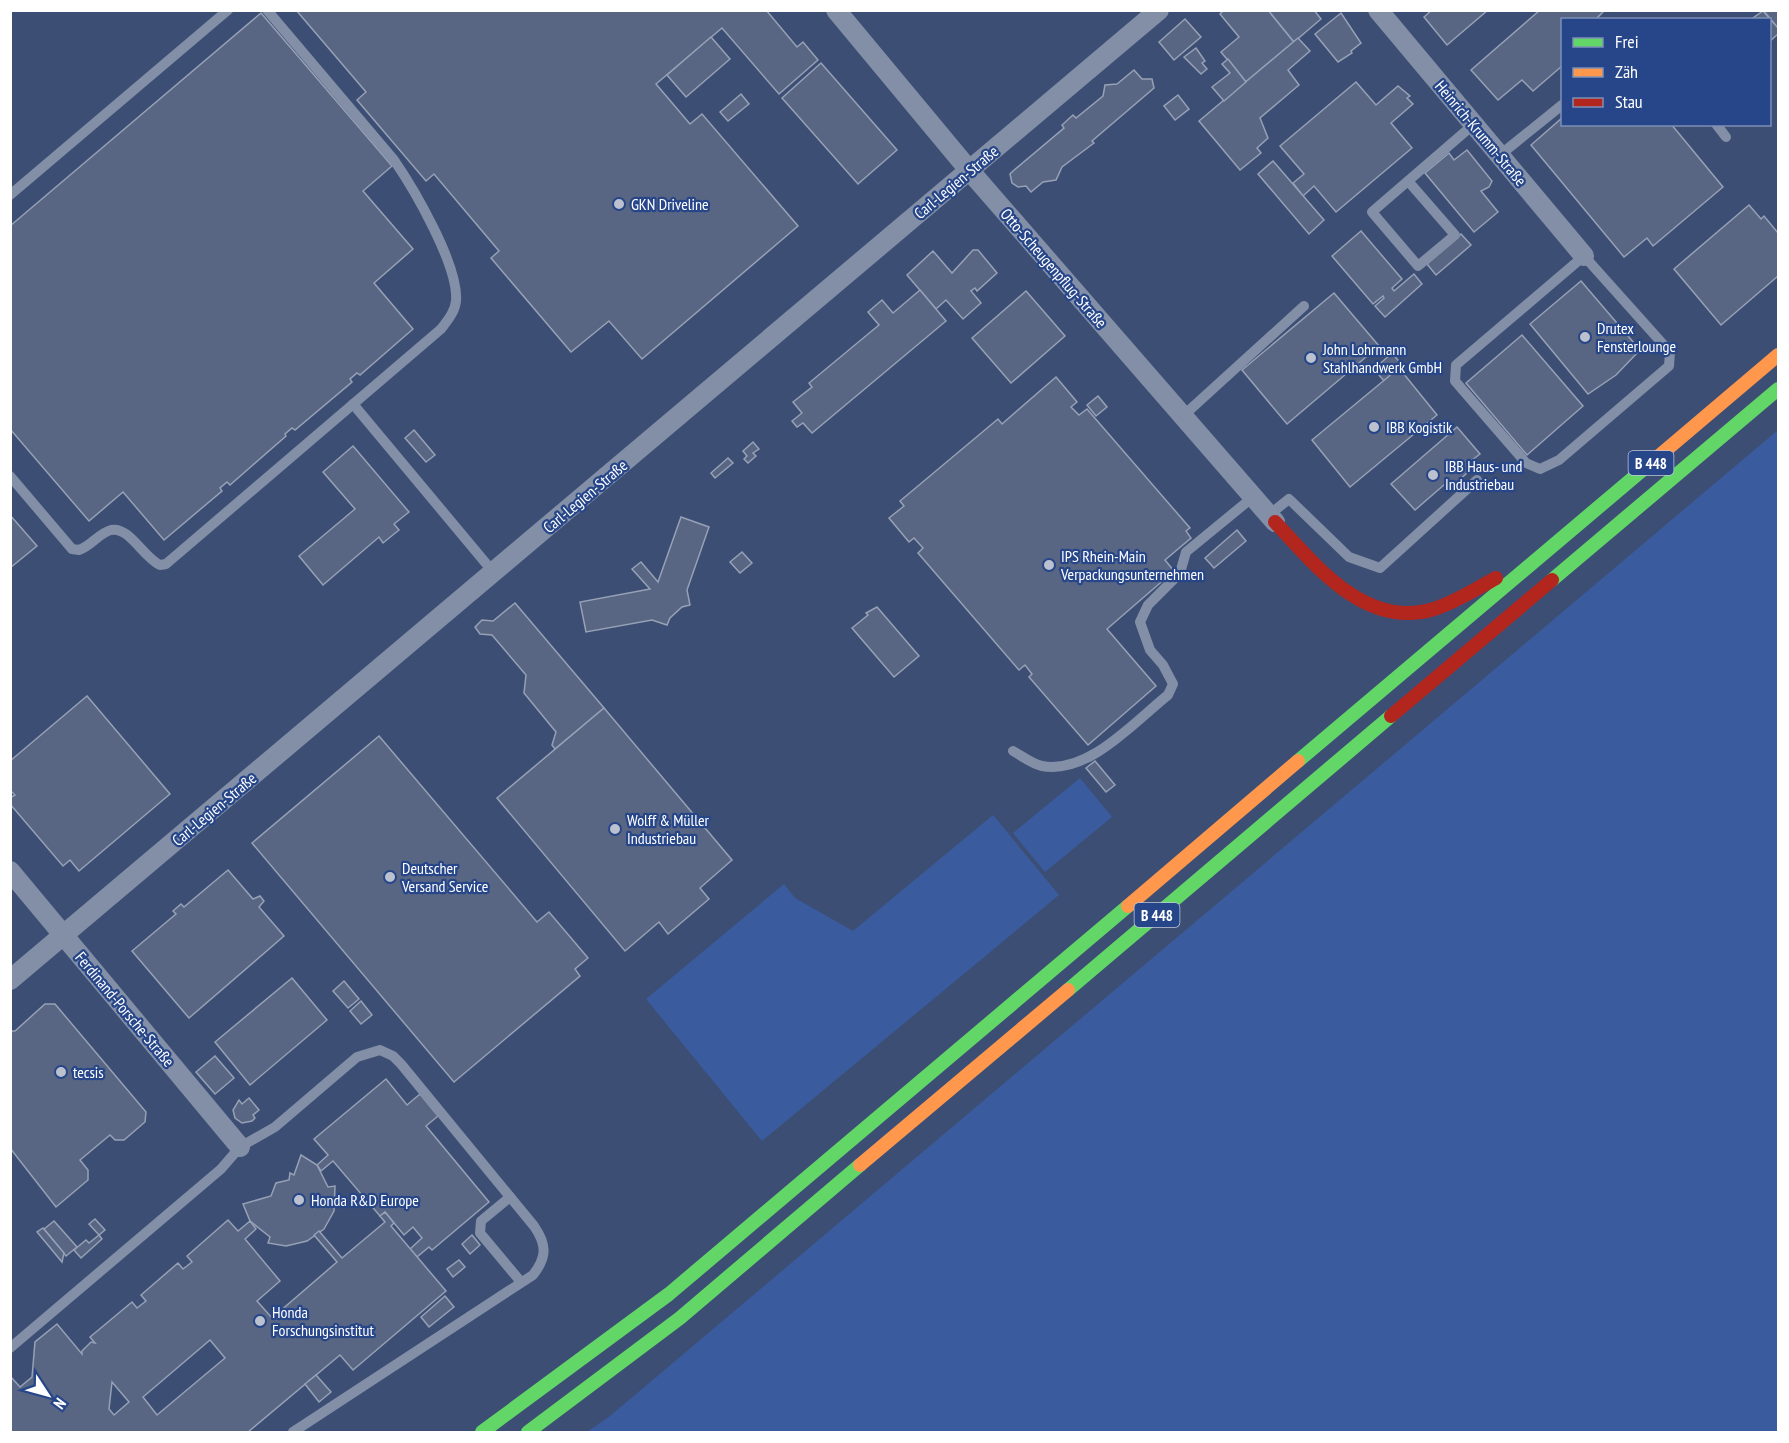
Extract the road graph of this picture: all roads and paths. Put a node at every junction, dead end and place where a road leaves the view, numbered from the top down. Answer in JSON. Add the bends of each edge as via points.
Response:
{"nodes":[{"id":1,"x":228,"y":10,"type":"edge"},
{"id":2,"x":267,"y":10,"type":"edge"},
{"id":3,"x":836,"y":10,"type":"edge"},
{"id":4,"x":1159,"y":10,"type":"edge"},
{"id":5,"x":1377,"y":10,"type":"edge"},
{"id":6,"x":1561,"y":107,"type":"edge"},
{"id":7,"x":1474,"y":124,"type":"junction"},
{"id":8,"x":1718,"y":126,"type":"edge"},
{"id":9,"x":1726,"y":137,"type":"dead end"},
{"id":10,"x":1500,"y":155,"type":"junction"},
{"id":11,"x":969,"y":171,"type":"junction"},
{"id":12,"x":1408,"y":181,"type":"junction"},
{"id":13,"x":10,"y":195,"type":"edge"},
{"id":14,"x":1584,"y":256,"type":"junction"},
{"id":15,"x":1305,"y":306,"type":"dead end"},
{"id":16,"x":1779,"y":355,"type":"edge"},
{"id":17,"x":1779,"y":389,"type":"edge"},
{"id":18,"x":353,"y":404,"type":"junction"},
{"id":19,"x":1183,"y":416,"type":"junction"},
{"id":20,"x":10,"y":476,"type":"edge"},
{"id":21,"x":1477,"y":480,"type":"dead end"},
{"id":22,"x":1253,"y":497,"type":"junction"},
{"id":23,"x":1272,"y":519,"type":"junction"},
{"id":24,"x":1545,"y":552,"type":"junction"},
{"id":25,"x":494,"y":573,"type":"junction"},
{"id":26,"x":1013,"y":751,"type":"dead end"},
{"id":27,"x":10,"y":872,"type":"edge"},
{"id":28,"x":63,"y":935,"type":"junction"},
{"id":29,"x":10,"y":980,"type":"edge"},
{"id":30,"x":240,"y":1147,"type":"junction"},
{"id":31,"x":510,"y":1197,"type":"junction"},
{"id":32,"x":521,"y":1282,"type":"junction"},
{"id":33,"x":10,"y":1348,"type":"edge"},
{"id":34,"x":293,"y":1432,"type":"edge"},
{"id":35,"x":482,"y":1432,"type":"edge"},
{"id":36,"x":528,"y":1432,"type":"edge"}],
"edges":[{"from":1,"to":13,"type":"lane"},
{"from":2,"to":18,"type":"lane","via":[[412,186],[441,247],[455,289],[455,308],[441,329]]},
{"from":3,"to":11,"type":"street","name":"Otto-Scheugenpflug-Straße"},
{"from":4,"to":11,"type":"street","name":"Carl-Legien-Straße"},
{"from":5,"to":7,"type":"street","name":"Heinrich-Krumm-Straße"},
{"from":6,"to":10,"type":"lane"},
{"from":7,"to":10,"type":"street","name":"Heinrich-Krumm-Straße"},
{"from":7,"to":12,"type":"lane"},
{"from":8,"to":9,"type":"lane"},
{"from":10,"to":14,"type":"street","name":"Heinrich-Krumm-Straße"},
{"from":11,"to":19,"type":"street","name":"Otto-Scheugenpflug-Straße"},
{"from":11,"to":25,"type":"street","name":"Carl-Legien-Straße"},
{"from":12,"to":12,"type":"lane","via":[[1455,235],[1418,266],[1372,212]]},
{"from":14,"to":14,"type":"lane","via":[[1670,352],[1669,366],[1559,460],[1540,469],[1526,463],[1455,381],[1456,365]]},
{"from":15,"to":19,"type":"lane"},
{"from":16,"to":24,"type":"main road","number":"B 448"},
{"from":17,"to":36,"type":"main road","number":"B 448","via":[[680,1318]]},
{"from":18,"to":20,"type":"lane","via":[[166,564],[148,559],[122,531],[114,530],[87,547],[72,549]]},
{"from":18,"to":25,"type":"lane"},
{"from":19,"to":22,"type":"street","name":"Otto-Scheugenpflug-Straße"},
{"from":21,"to":23,"type":"lane","via":[[1380,568],[1349,556],[1289,499]]},
{"from":22,"to":23,"type":"street","name":"Otto-Scheugenpflug-Straße"},
{"from":22,"to":26,"type":"lane","via":[[1186,552],[1180,573],[1148,604],[1140,622],[1150,650],[1173,684],[1168,695],[1087,760],[1062,767],[1040,766]]},
{"from":23,"to":24,"type":"main road","via":[[1340,587],[1372,606],[1401,612],[1439,606]]},
{"from":24,"to":35,"type":"main road","number":"B 448","via":[[669,1294]]},
{"from":25,"to":28,"type":"street","name":"Carl-Legien-Straße"},
{"from":27,"to":28,"type":"street","name":"Ferdinand-Porsche-Straße"},
{"from":28,"to":29,"type":"street","name":"Carl-Legien-Straße"},
{"from":28,"to":30,"type":"street","name":"Ferdinand-Porsche-Straße"},
{"from":30,"to":31,"type":"lane","via":[[275,1127],[357,1057],[380,1050],[401,1064]]},
{"from":30,"to":33,"type":"lane","via":[[221,1169]]},
{"from":31,"to":32,"type":"lane","via":[[545,1245],[538,1267]]},
{"from":31,"to":32,"type":"lane","via":[[481,1221],[480,1233]]},
{"from":32,"to":34,"type":"lane"}]}
